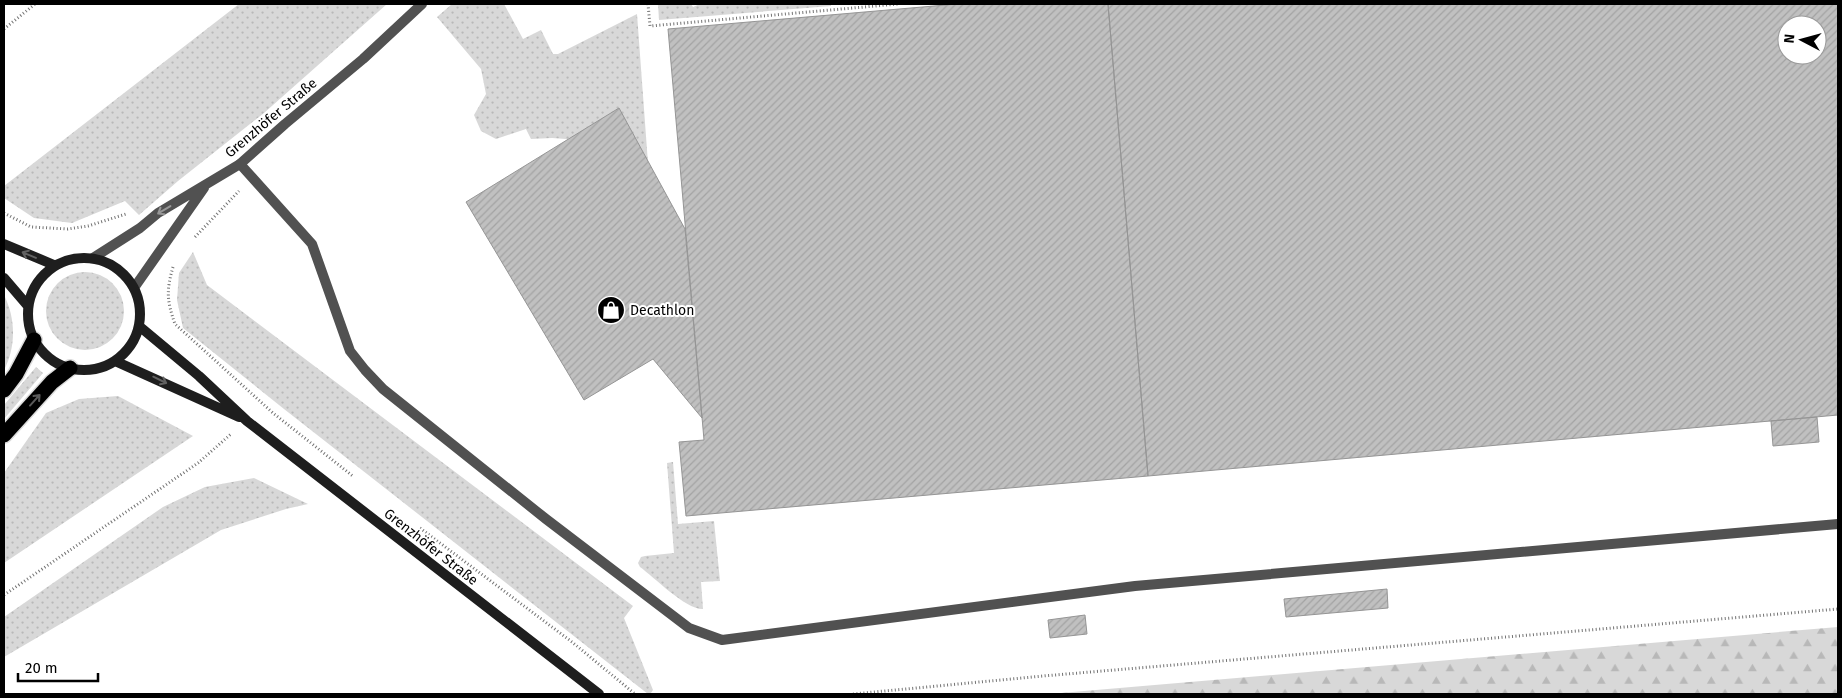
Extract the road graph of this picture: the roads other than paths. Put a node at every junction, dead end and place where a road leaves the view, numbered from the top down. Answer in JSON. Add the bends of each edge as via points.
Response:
{"nodes":[{"id":1,"x":422,"y":4,"type":"edge"},
{"id":2,"x":240,"y":164,"type":"junction"},
{"id":3,"x":206,"y":185,"type":"junction"},
{"id":4,"x":4,"y":244,"type":"edge"},
{"id":5,"x":93,"y":258,"type":"junction"},
{"id":6,"x":54,"y":265,"type":"junction"},
{"id":7,"x":4,"y":278,"type":"edge"},
{"id":8,"x":134,"y":288,"type":"junction"},
{"id":9,"x":28,"y":306,"type":"junction"},
{"id":10,"x":139,"y":326,"type":"junction"},
{"id":11,"x":34,"y":340,"type":"junction"},
{"id":12,"x":115,"y":361,"type":"junction"},
{"id":13,"x":70,"y":368,"type":"junction"},
{"id":14,"x":4,"y":390,"type":"edge"},
{"id":15,"x":247,"y":421,"type":"junction"},
{"id":16,"x":4,"y":435,"type":"edge"},
{"id":17,"x":1838,"y":524,"type":"edge"},
{"id":18,"x":599,"y":694,"type":"edge"}],
"edges":[{"from":1,"to":2,"type":"street","name":"Grenzhöfer Straße"},
{"from":2,"to":3,"type":"street","name":"Grenzhöfer Straße"},
{"from":2,"to":17,"type":"street","via":[[312,244],[350,351],[383,389],[546,520],[689,628],[722,640],[1135,586]]},
{"from":3,"to":5,"type":"street","one_way":true,"via":[[158,213]]},
{"from":3,"to":8,"type":"street","name":"Grenzhöfer Straße"},
{"from":6,"to":4,"type":"street","one_way":true},
{"from":5,"to":6,"type":"street","via":[[76,258]]},
{"from":5,"to":8,"type":"street","via":[[110,263]]},
{"from":6,"to":9,"type":"street","via":[[44,273]]},
{"from":7,"to":9,"type":"street"},
{"from":8,"to":10,"type":"street","via":[[141,312]]},
{"from":9,"to":11,"type":"street","via":[[28,324]]},
{"from":10,"to":12,"type":"street","via":[[126,351]]},
{"from":10,"to":15,"type":"street","name":"Grenzhöfer Straße"},
{"from":11,"to":13,"type":"street","via":[[43,352]]},
{"from":11,"to":14,"type":"highway"},
{"from":12,"to":13,"type":"street","via":[[101,368]]},
{"from":12,"to":15,"type":"street","name":"Grenzhöfer Straße","one_way":true},
{"from":16,"to":13,"type":"highway","one_way":true,"via":[[52,382]]},
{"from":15,"to":18,"type":"street","name":"Grenzhöfer Straße"}]}
